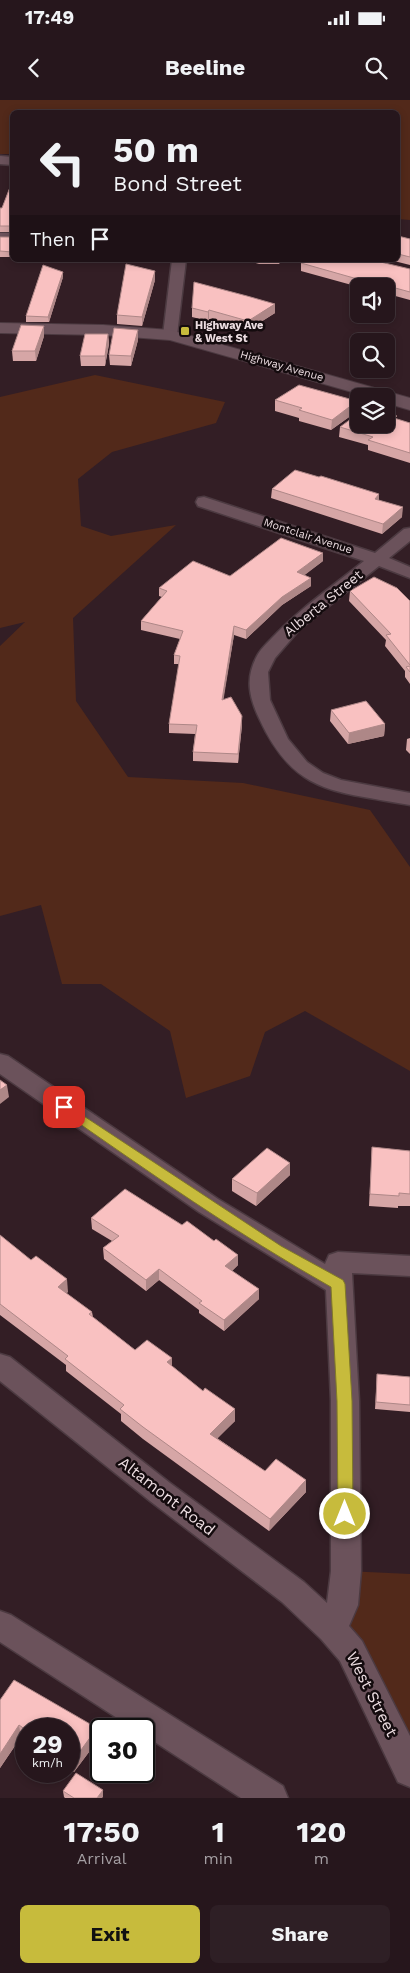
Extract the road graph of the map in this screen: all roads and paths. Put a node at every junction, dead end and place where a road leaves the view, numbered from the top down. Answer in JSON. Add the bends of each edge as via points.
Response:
{"nodes":[{"id":1,"x":179,"y":262,"type":"edge"},
{"id":2,"x":0,"y":328,"type":"edge"},
{"id":3,"x":170,"y":335,"type":"junction"},
{"id":4,"x":358,"y":388,"type":"edge"},
{"id":5,"x":395,"y":399,"type":"edge"},
{"id":6,"x":410,"y":404,"type":"edge"},
{"id":7,"x":204,"y":502,"type":"dead end"},
{"id":8,"x":410,"y":533,"type":"edge"},
{"id":9,"x":377,"y":559,"type":"junction"},
{"id":10,"x":410,"y":572,"type":"edge"},
{"id":11,"x":410,"y":800,"type":"edge"},
{"id":12,"x":0,"y":1062,"type":"edge"},
{"id":13,"x":410,"y":1266,"type":"edge"},
{"id":14,"x":338,"y":1273,"type":"junction"},
{"id":15,"x":0,"y":1364,"type":"edge"},
{"id":16,"x":0,"y":1625,"type":"edge"},
{"id":17,"x":332,"y":1629,"type":"junction"},
{"id":18,"x":410,"y":1771,"type":"edge"},
{"id":19,"x":271,"y":1798,"type":"edge"}],
"edges":[{"from":1,"to":3,"type":"street"},
{"from":2,"to":3,"type":"main road","name":"Highway Avenue"},
{"from":3,"to":4,"type":"main road","name":"Highway Avenue"},
{"from":5,"to":6,"type":"main road","name":"Highway Avenue"},
{"from":7,"to":9,"type":"street","name":"Montclair Avenue"},
{"from":8,"to":9,"type":"street","name":"Alberta Street"},
{"from":9,"to":10,"type":"street","name":"Montclair Avenue"},
{"from":9,"to":11,"type":"street","name":"Alberta Street","via":[[294,624],[266,656],[259,672],[260,700],[279,741],[300,766],[316,777],[336,785]]},
{"from":12,"to":14,"type":"street","via":[[276,1250]]},
{"from":13,"to":14,"type":"street"},
{"from":14,"to":17,"type":"street","via":[[344,1401],[346,1571],[342,1605]]},
{"from":15,"to":17,"type":"street","name":"Altamont Road","via":[[160,1492],[293,1592]]},
{"from":16,"to":19,"type":"street"},
{"from":17,"to":18,"type":"street","name":"West Street","via":[[351,1651]]}]}
